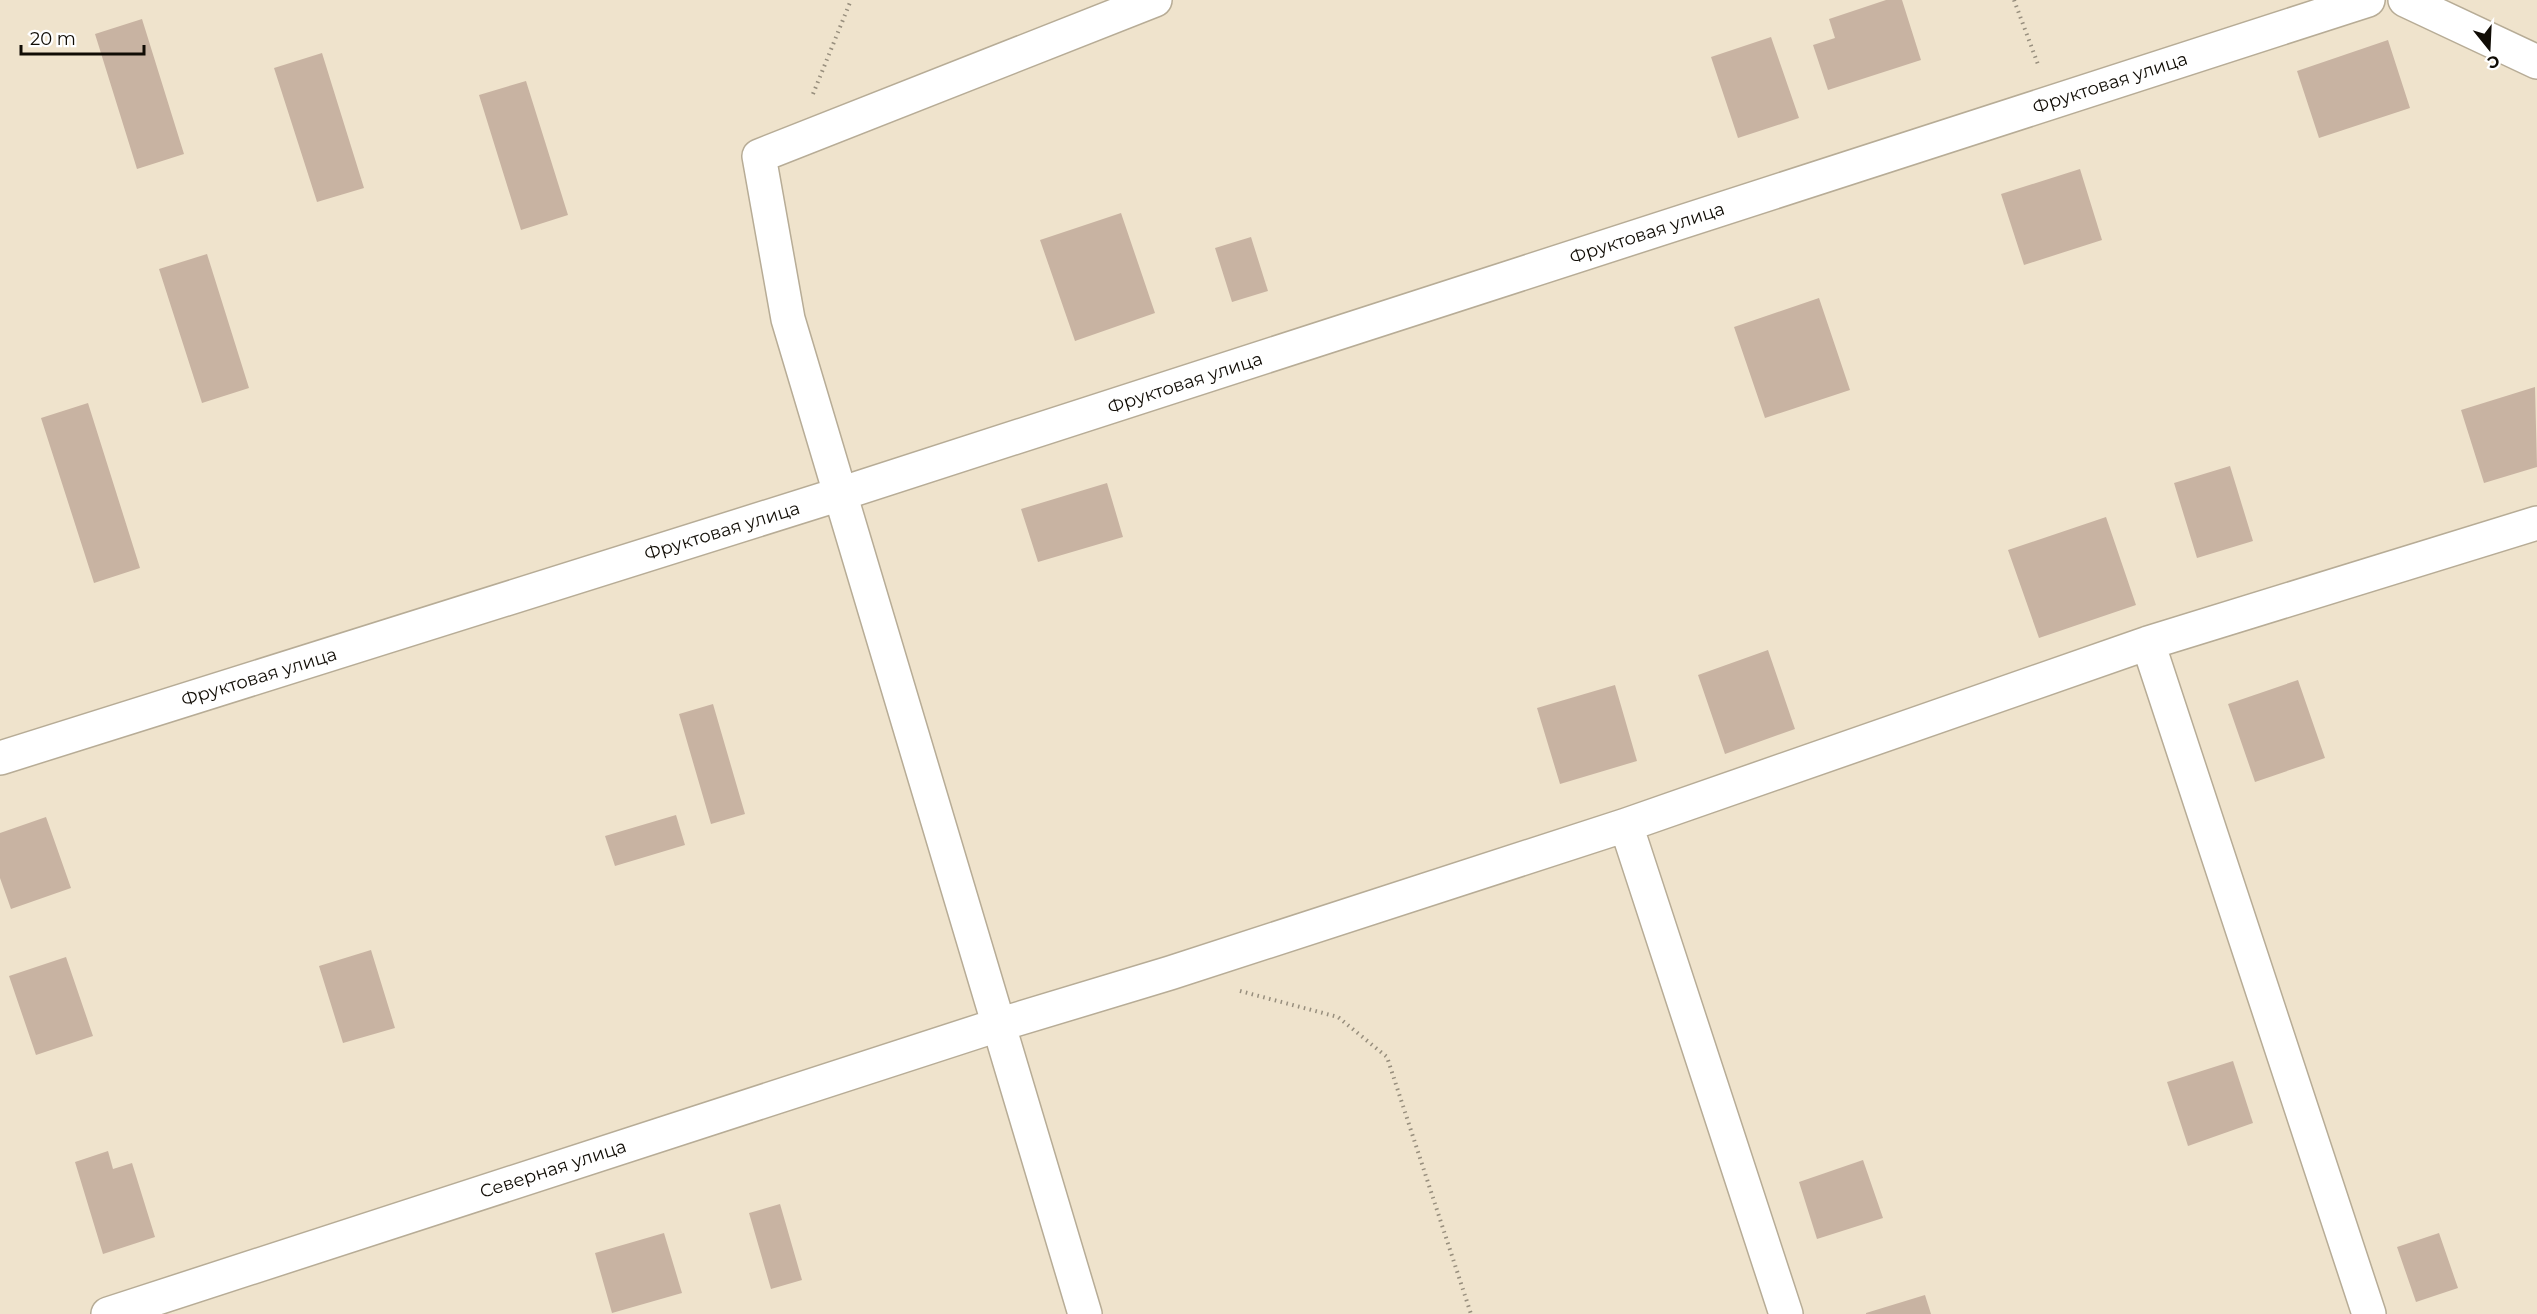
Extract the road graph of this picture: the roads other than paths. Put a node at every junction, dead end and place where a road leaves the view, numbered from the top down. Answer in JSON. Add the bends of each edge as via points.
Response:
{"nodes":[{"id":1,"x":1155,"y":0,"type":"edge"},
{"id":2,"x":2368,"y":0,"type":"edge"},
{"id":3,"x":2405,"y":0,"type":"edge"},
{"id":4,"x":2537,"y":62,"type":"edge"},
{"id":5,"x":840,"y":494,"type":"junction"},
{"id":6,"x":2537,"y":523,"type":"edge"},
{"id":7,"x":2148,"y":643,"type":"junction"},
{"id":8,"x":0,"y":758,"type":"edge"},
{"id":9,"x":1626,"y":825,"type":"junction"},
{"id":10,"x":998,"y":1025,"type":"junction"},
{"id":11,"x":108,"y":1314,"type":"edge"},
{"id":12,"x":1085,"y":1314,"type":"edge"},
{"id":13,"x":1786,"y":1314,"type":"edge"},
{"id":14,"x":2369,"y":1314,"type":"edge"}],
"edges":[{"from":1,"to":5,"type":"street","via":[[759,156],[788,320]]},
{"from":2,"to":5,"type":"street","name":"Фруктовая улица"},
{"from":3,"to":4,"type":"street"},
{"from":5,"to":8,"type":"street","name":"Фруктовая улица"},
{"from":5,"to":10,"type":"street"},
{"from":6,"to":7,"type":"street","name":"Северная улица"},
{"from":7,"to":9,"type":"street","name":"Северная улица"},
{"from":7,"to":14,"type":"street"},
{"from":9,"to":10,"type":"street","name":"Северная улица"},
{"from":9,"to":13,"type":"street"},
{"from":10,"to":11,"type":"street","name":"Северная улица"},
{"from":10,"to":12,"type":"street"}]}
